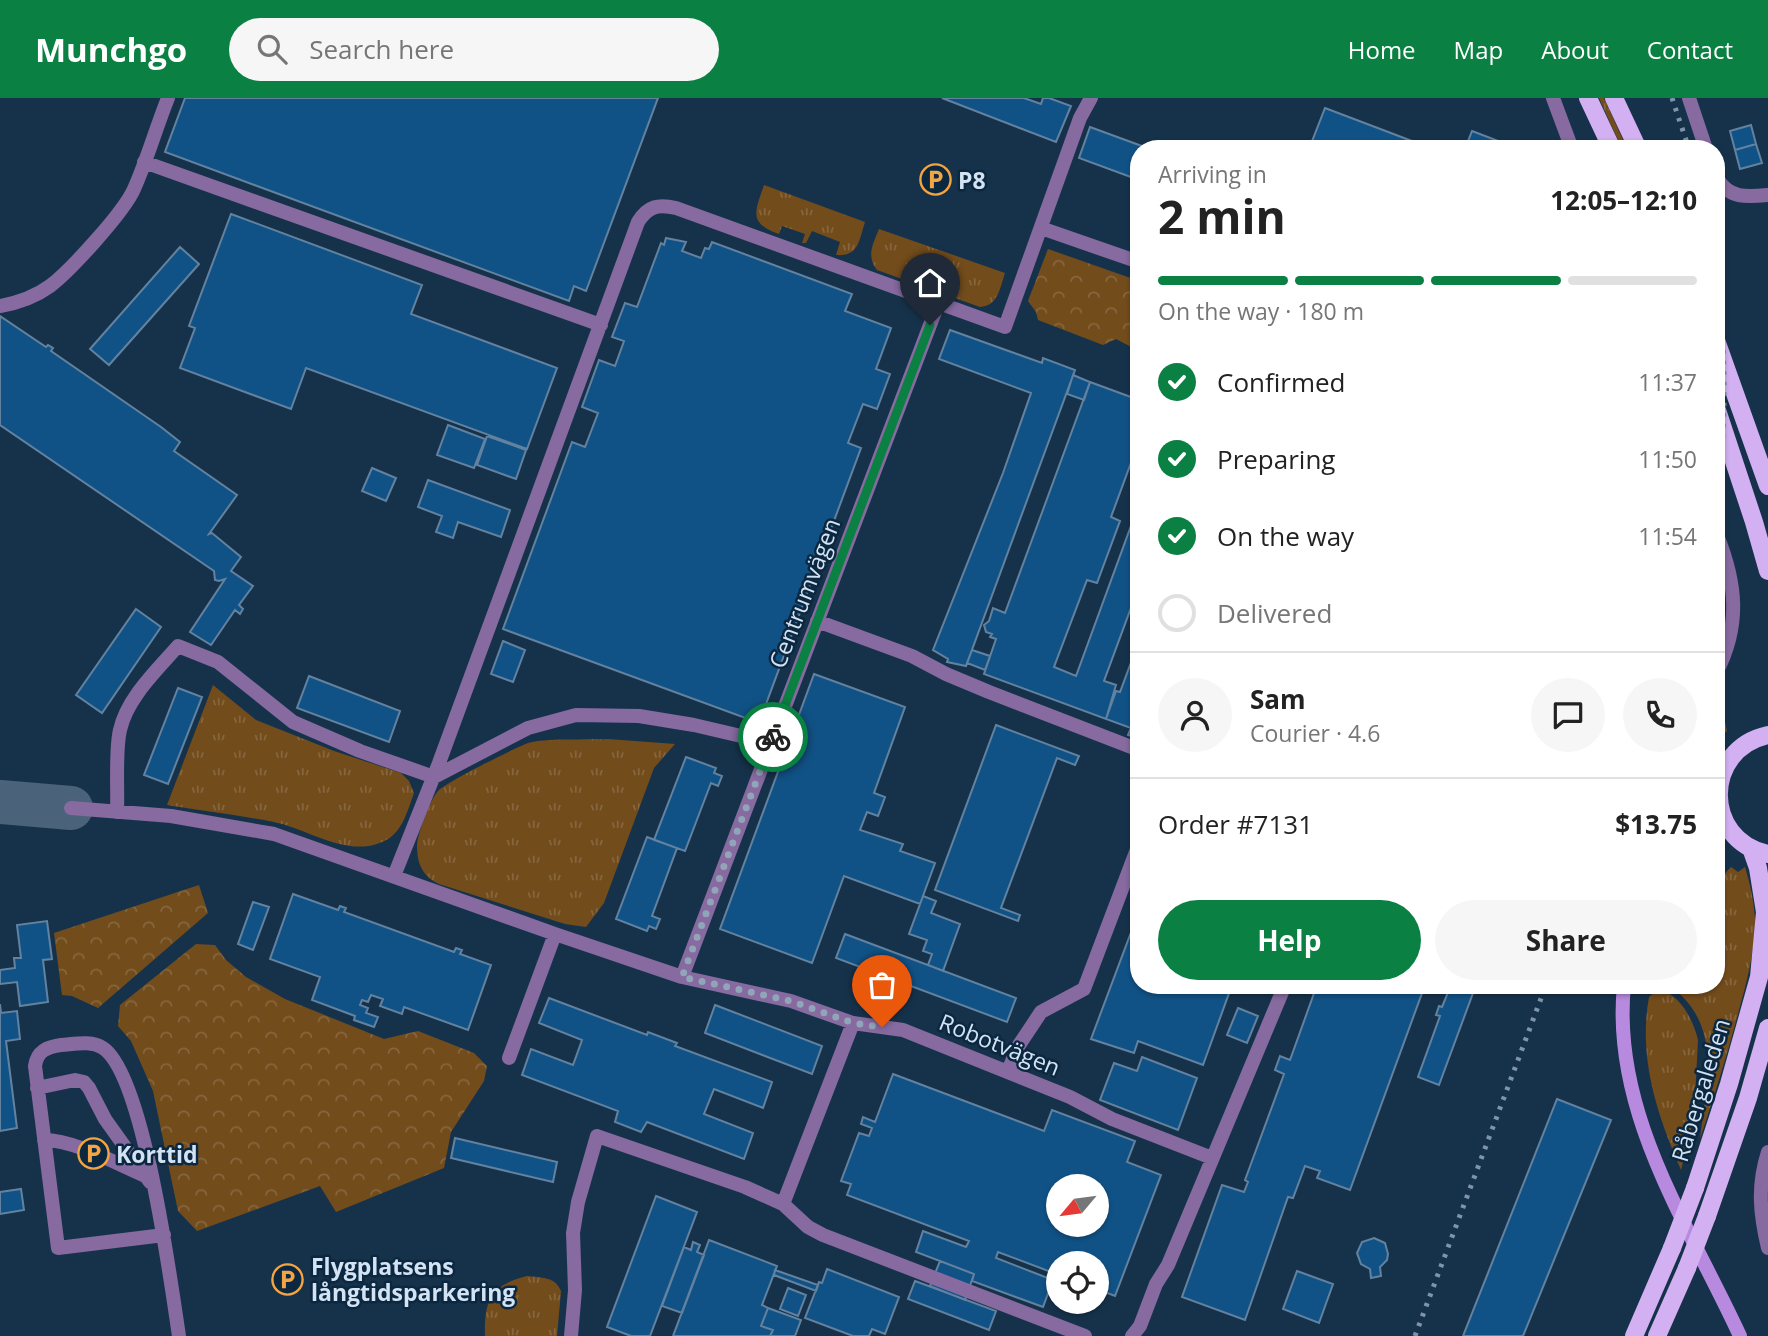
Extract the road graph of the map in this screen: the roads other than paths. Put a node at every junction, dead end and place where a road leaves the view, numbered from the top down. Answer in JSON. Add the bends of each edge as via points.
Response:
{"nodes":[{"id":1,"x":168,"y":98,"type":"edge"},
{"id":2,"x":1091,"y":98,"type":"edge"},
{"id":3,"x":1553,"y":98,"type":"edge"},
{"id":4,"x":1588,"y":98,"type":"edge"},
{"id":5,"x":1615,"y":98,"type":"edge"},
{"id":6,"x":1689,"y":98,"type":"edge"},
{"id":7,"x":1569,"y":140,"type":"edge"},
{"id":8,"x":1608,"y":140,"type":"edge"},
{"id":9,"x":1634,"y":140,"type":"edge"},
{"id":10,"x":1703,"y":140,"type":"edge"},
{"id":11,"x":144,"y":162,"type":"junction"},
{"id":12,"x":1725,"y":189,"type":"edge"},
{"id":13,"x":1768,"y":195,"type":"edge"},
{"id":14,"x":1041,"y":228,"type":"junction"},
{"id":15,"x":1130,"y":259,"type":"edge"},
{"id":16,"x":938,"y":304,"type":"junction"},
{"id":17,"x":0,"y":306,"type":"edge"},
{"id":18,"x":601,"y":325,"type":"junction"},
{"id":19,"x":1725,"y":365,"type":"edge"},
{"id":20,"x":1725,"y":434,"type":"edge"},
{"id":21,"x":1768,"y":486,"type":"edge"},
{"id":22,"x":1725,"y":556,"type":"edge"},
{"id":23,"x":1768,"y":571,"type":"edge"},
{"id":24,"x":817,"y":621,"type":"junction"},
{"id":25,"x":1725,"y":650,"type":"edge"},
{"id":26,"x":1767,"y":733,"type":"edge"},
{"id":27,"x":771,"y":743,"type":"junction"},
{"id":28,"x":1130,"y":747,"type":"edge"},
{"id":29,"x":1725,"y":767,"type":"edge"},
{"id":30,"x":434,"y":777,"type":"junction"},
{"id":31,"x":71,"y":808,"type":"dead end"},
{"id":32,"x":117,"y":812,"type":"junction"},
{"id":33,"x":1725,"y":819,"type":"edge"},
{"id":34,"x":1725,"y":837,"type":"edge"},
{"id":35,"x":1752,"y":847,"type":"edge"},
{"id":36,"x":1130,"y":868,"type":"edge"},
{"id":37,"x":394,"y":876,"type":"junction"},
{"id":38,"x":555,"y":934,"type":"junction"},
{"id":39,"x":682,"y":977,"type":"junction"},
{"id":40,"x":1281,"y":994,"type":"edge"},
{"id":41,"x":1625,"y":994,"type":"edge"},
{"id":42,"x":853,"y":1023,"type":"junction"},
{"id":43,"x":1768,"y":1028,"type":"edge"},
{"id":44,"x":509,"y":1058,"type":"dead end"},
{"id":45,"x":1008,"y":1071,"type":"junction"},
{"id":46,"x":37,"y":1088,"type":"junction"},
{"id":47,"x":44,"y":1140,"type":"junction"},
{"id":48,"x":1768,"y":1152,"type":"edge"},
{"id":49,"x":1212,"y":1158,"type":"junction"},
{"id":50,"x":143,"y":1175,"type":"junction"},
{"id":51,"x":155,"y":1188,"type":"junction"},
{"id":52,"x":783,"y":1204,"type":"junction"},
{"id":53,"x":164,"y":1235,"type":"junction"},
{"id":54,"x":1768,"y":1248,"type":"edge"},
{"id":55,"x":178,"y":1336,"type":"edge"},
{"id":56,"x":571,"y":1336,"type":"edge"},
{"id":57,"x":1085,"y":1336,"type":"edge"},
{"id":58,"x":1132,"y":1336,"type":"edge"},
{"id":59,"x":1633,"y":1336,"type":"edge"},
{"id":60,"x":1657,"y":1336,"type":"edge"},
{"id":61,"x":1740,"y":1336,"type":"edge"}],
"edges":[{"from":1,"to":11,"type":"street"},
{"from":2,"to":14,"type":"street"},
{"from":3,"to":7,"type":"street"},
{"from":4,"to":8,"type":"main road"},
{"from":5,"to":9,"type":"main road"},
{"from":6,"to":10,"type":"street"},
{"from":11,"to":17,"type":"street","via":[[123,208],[68,269],[48,287]]},
{"from":11,"to":18,"type":"street"},
{"from":12,"to":13,"type":"street","via":[[1735,195]]},
{"from":14,"to":15,"type":"street"},
{"from":14,"to":16,"type":"street","via":[[1005,327]]},
{"from":16,"to":18,"type":"street","via":[[664,205],[651,207],[638,222]]},
{"from":16,"to":24,"type":"street","name":"Centrumvägen"},
{"from":18,"to":30,"type":"street"},
{"from":19,"to":21,"type":"main road"},
{"from":20,"to":23,"type":"main road"},
{"from":22,"to":25,"type":"street","via":[[1734,610]]},
{"from":24,"to":27,"type":"street","name":"Centrumvägen"},
{"from":24,"to":28,"type":"street"},
{"from":26,"to":29,"type":"main road","via":[[1738,749]]},
{"from":27,"to":30,"type":"street","via":[[639,716],[576,715],[528,728]]},
{"from":27,"to":39,"type":"street","name":"Centrumvägen"},
{"from":30,"to":32,"type":"street","via":[[293,722],[218,662],[178,646],[125,714],[119,732]]},
{"from":30,"to":37,"type":"street"},
{"from":31,"to":32,"type":"street","name":"Robotvägen"},
{"from":32,"to":37,"type":"street","name":"Robotvägen","via":[[171,816],[274,834]]},
{"from":33,"to":35,"type":"main road","name":"Råbergaleden"},
{"from":34,"to":35,"type":"main road"},
{"from":35,"to":59,"type":"main road","name":"Råbergaleden","bridge":true,"via":[[1765,912],[1759,977],[1695,1188]]},
{"from":36,"to":45,"type":"street","via":[[1084,989],[1041,1012]]},
{"from":37,"to":38,"type":"street","name":"Robotvägen"},
{"from":38,"to":39,"type":"street","name":"Robotvägen"},
{"from":38,"to":44,"type":"street"},
{"from":39,"to":42,"type":"street","name":"Robotvägen","via":[[791,1001]]},
{"from":40,"to":49,"type":"street"},
{"from":41,"to":61,"type":"main road","via":[[1624,1032],[1644,1133]]},
{"from":42,"to":45,"type":"street","name":"Robotvägen","via":[[903,1030]]},
{"from":42,"to":52,"type":"street"},
{"from":43,"to":60,"type":"main road","name":"Råbergaleden","bridge":true,"via":[[1707,1216]]},
{"from":45,"to":49,"type":"street","name":"Robotvägen"},
{"from":46,"to":47,"type":"street"},
{"from":46,"to":50,"type":"street","via":[[84,1082]]},
{"from":46,"to":51,"type":"street","via":[[36,1057],[43,1049],[84,1043],[104,1049],[125,1082]]},
{"from":47,"to":50,"type":"street","via":[[70,1145]]},
{"from":47,"to":53,"type":"street","via":[[58,1248]]},
{"from":48,"to":54,"type":"street","via":[[1759,1200]]},
{"from":49,"to":58,"type":"street","via":[[1168,1265]]},
{"from":50,"to":51,"type":"street"},
{"from":51,"to":53,"type":"street"},
{"from":52,"to":56,"type":"street","via":[[597,1136],[573,1233]]},
{"from":52,"to":57,"type":"street","via":[[823,1235]]},
{"from":53,"to":55,"type":"street"}]}
